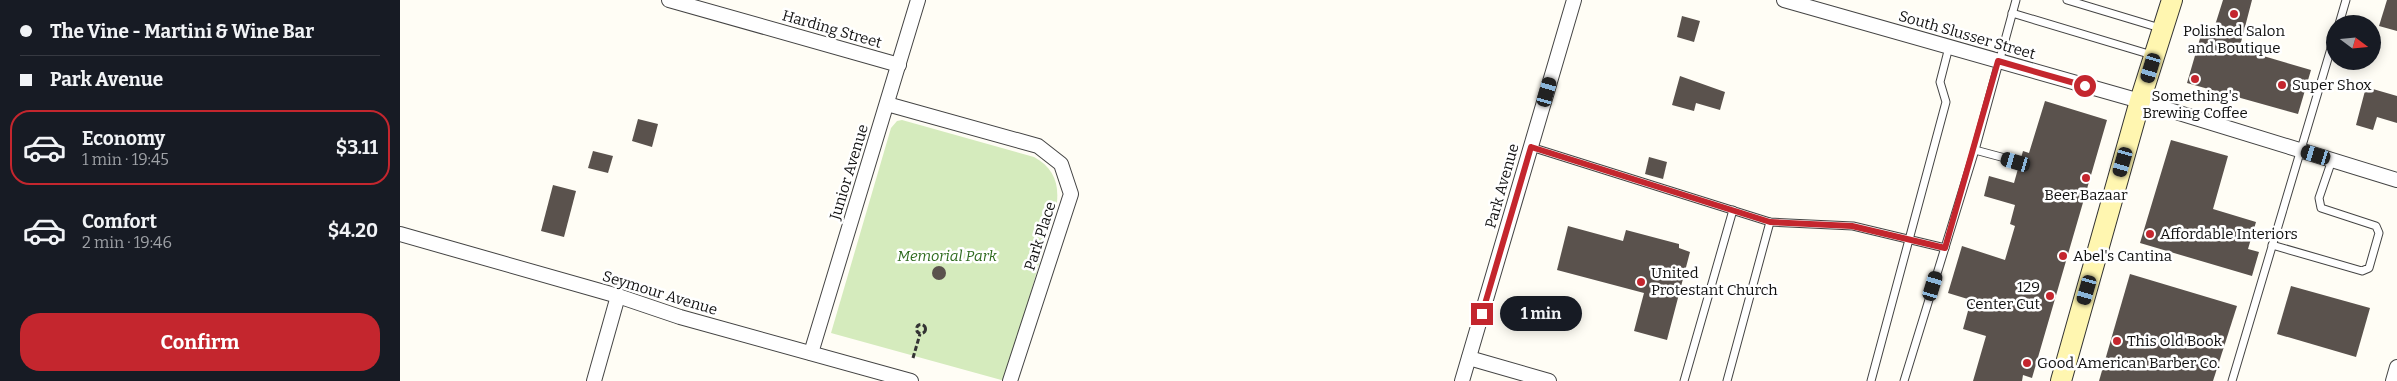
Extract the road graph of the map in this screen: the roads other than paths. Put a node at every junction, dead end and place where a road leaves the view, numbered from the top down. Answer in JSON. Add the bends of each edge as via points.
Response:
{"nodes":[{"id":1,"x":670,"y":0,"type":"edge"},
{"id":2,"x":918,"y":0,"type":"edge"},
{"id":3,"x":1574,"y":0,"type":"edge"},
{"id":4,"x":1784,"y":0,"type":"edge"},
{"id":5,"x":2016,"y":0,"type":"edge"},
{"id":6,"x":2067,"y":0,"type":"edge"},
{"id":7,"x":2172,"y":0,"type":"edge"},
{"id":8,"x":2346,"y":0,"type":"edge"},
{"id":9,"x":2012,"y":13,"type":"junction"},
{"id":10,"x":2341,"y":15,"type":"edge"},
{"id":11,"x":2163,"y":29,"type":"junction"},
{"id":12,"x":1948,"y":47,"type":"junction"},
{"id":13,"x":2155,"y":56,"type":"junction"},
{"id":14,"x":1998,"y":61,"type":"junction"},
{"id":15,"x":899,"y":65,"type":"junction"},
{"id":16,"x":2326,"y":65,"type":"edge"},
{"id":17,"x":2140,"y":101,"type":"junction"},
{"id":18,"x":887,"y":104,"type":"junction"},
{"id":19,"x":1531,"y":147,"type":"junction"},
{"id":20,"x":1974,"y":150,"type":"junction"},
{"id":21,"x":2300,"y":150,"type":"junction"},
{"id":22,"x":2332,"y":160,"type":"junction"},
{"id":23,"x":2016,"y":162,"type":"dead end"},
{"id":24,"x":2397,"y":180,"type":"edge"},
{"id":25,"x":1733,"y":210,"type":"junction"},
{"id":26,"x":1770,"y":222,"type":"junction"},
{"id":27,"x":400,"y":234,"type":"edge"},
{"id":28,"x":1910,"y":240,"type":"junction"},
{"id":29,"x":2272,"y":245,"type":"junction"},
{"id":30,"x":1945,"y":248,"type":"junction"},
{"id":31,"x":618,"y":296,"type":"junction"},
{"id":32,"x":811,"y":353,"type":"junction"},
{"id":33,"x":1469,"y":358,"type":"junction"},
{"id":34,"x":2397,"y":367,"type":"edge"},
{"id":35,"x":594,"y":381,"type":"edge"},
{"id":36,"x":911,"y":381,"type":"edge"},
{"id":37,"x":1010,"y":381,"type":"edge"},
{"id":38,"x":1462,"y":381,"type":"edge"},
{"id":39,"x":1548,"y":381,"type":"edge"},
{"id":40,"x":1684,"y":381,"type":"edge"},
{"id":41,"x":1727,"y":381,"type":"edge"},
{"id":42,"x":1871,"y":381,"type":"edge"},
{"id":43,"x":1904,"y":381,"type":"edge"},
{"id":44,"x":2061,"y":381,"type":"edge"},
{"id":45,"x":2232,"y":381,"type":"edge"},
{"id":46,"x":2393,"y":381,"type":"edge"}],
"edges":[{"from":1,"to":15,"type":"street","name":"Harding Street"},
{"from":2,"to":15,"type":"street","name":"Junior Avenue"},
{"from":3,"to":19,"type":"street","name":"Park Avenue"},
{"from":4,"to":12,"type":"street","name":"South Slusser Street"},
{"from":5,"to":9,"type":"lane"},
{"from":6,"to":11,"type":"lane"},
{"from":7,"to":11,"type":"street"},
{"from":8,"to":10,"type":"lane"},
{"from":9,"to":13,"type":"lane"},
{"from":9,"to":14,"type":"lane"},
{"from":11,"to":13,"type":"street"},
{"from":12,"to":14,"type":"street","name":"South Slusser Street"},
{"from":12,"to":28,"type":"lane","via":[[1940,82],[1946,102]]},
{"from":13,"to":17,"type":"street"},
{"from":14,"to":17,"type":"street","name":"South Slusser Street"},
{"from":14,"to":20,"type":"lane"},
{"from":15,"to":18,"type":"street","name":"Junior Avenue"},
{"from":16,"to":21,"type":"lane"},
{"from":17,"to":21,"type":"street","name":"South Slusser Street"},
{"from":17,"to":44,"type":"street"},
{"from":18,"to":32,"type":"street","name":"Junior Avenue"},
{"from":18,"to":37,"type":"street","name":"Park Place","via":[[1038,146],[1061,164],[1071,194]]},
{"from":19,"to":25,"type":"lane"},
{"from":19,"to":33,"type":"street","name":"Park Avenue"},
{"from":20,"to":23,"type":"lane"},
{"from":20,"to":30,"type":"lane"},
{"from":21,"to":22,"type":"street","name":"South Slusser Street"},
{"from":21,"to":29,"type":"lane"},
{"from":22,"to":24,"type":"street","name":"South Slusser Street"},
{"from":22,"to":29,"type":"lane","via":[[2319,198],[2321,208],[2376,226],[2379,232],[2369,268],[2362,271]]},
{"from":25,"to":26,"type":"lane"},
{"from":25,"to":40,"type":"lane"},
{"from":26,"to":28,"type":"lane","via":[[1852,226]]},
{"from":26,"to":41,"type":"lane"},
{"from":27,"to":31,"type":"street","name":"Seymour Avenue"},
{"from":28,"to":30,"type":"lane"},
{"from":28,"to":42,"type":"lane"},
{"from":29,"to":45,"type":"lane"},
{"from":30,"to":43,"type":"lane"},
{"from":31,"to":32,"type":"street","name":"Seymour Avenue","via":[[680,317]]},
{"from":31,"to":35,"type":"street"},
{"from":32,"to":36,"type":"street","name":"Seymour Avenue"},
{"from":33,"to":38,"type":"street","name":"Park Avenue"},
{"from":33,"to":39,"type":"street"},
{"from":34,"to":46,"type":"street"}]}
